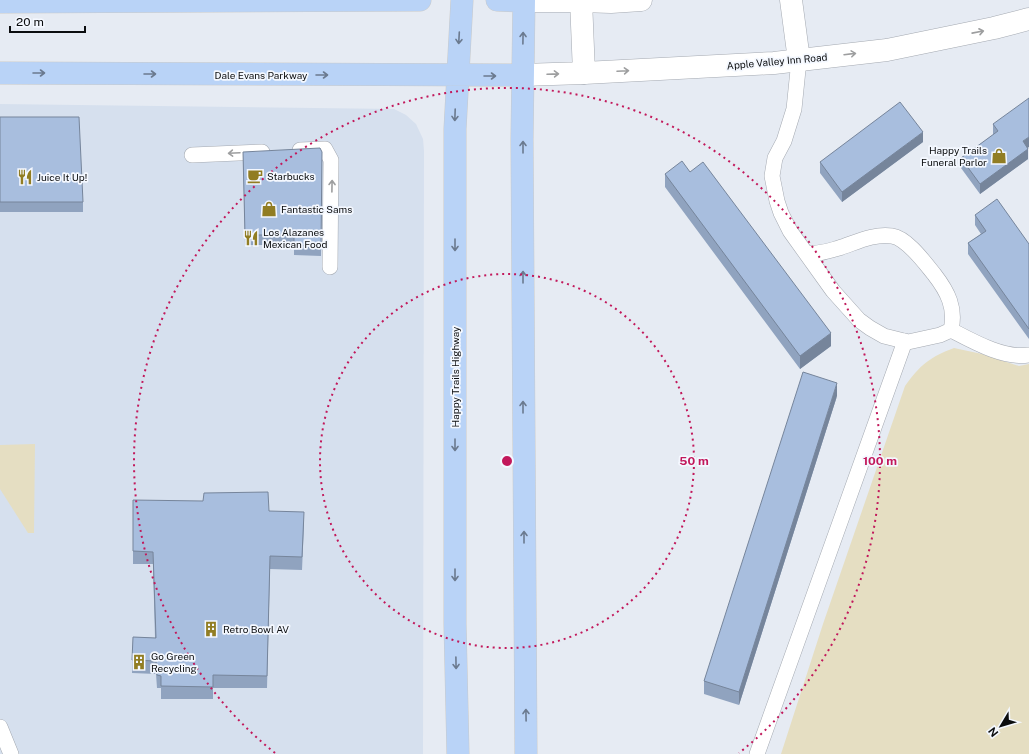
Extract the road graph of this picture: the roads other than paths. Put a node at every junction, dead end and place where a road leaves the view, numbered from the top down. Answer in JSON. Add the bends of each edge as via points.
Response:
{"nodes":[{"id":1,"x":397,"y":0,"type":"edge"},
{"id":2,"x":420,"y":0,"type":"edge"},
{"id":3,"x":462,"y":0,"type":"edge"},
{"id":4,"x":497,"y":0,"type":"edge"},
{"id":5,"x":524,"y":0,"type":"edge"},
{"id":6,"x":581,"y":0,"type":"edge"},
{"id":7,"x":640,"y":0,"type":"edge"},
{"id":8,"x":790,"y":0,"type":"edge"},
{"id":9,"x":67,"y":1,"type":"edge"},
{"id":10,"x":0,"y":2,"type":"edge"},
{"id":11,"x":1029,"y":19,"type":"edge"},
{"id":12,"x":798,"y":60,"type":"junction"},
{"id":13,"x":0,"y":73,"type":"edge"},
{"id":14,"x":584,"y":73,"type":"junction"},
{"id":15,"x":522,"y":75,"type":"junction"},
{"id":16,"x":457,"y":76,"type":"junction"},
{"id":17,"x":192,"y":155,"type":"dead end"},
{"id":18,"x":806,"y":254,"type":"junction"},
{"id":19,"x":330,"y":267,"type":"dead end"},
{"id":20,"x":951,"y":330,"type":"junction"},
{"id":21,"x":905,"y":341,"type":"junction"},
{"id":22,"x":1029,"y":355,"type":"edge"},
{"id":23,"x":0,"y":727,"type":"edge"},
{"id":24,"x":11,"y":754,"type":"edge"},
{"id":25,"x":458,"y":754,"type":"edge"},
{"id":26,"x":526,"y":754,"type":"edge"},
{"id":27,"x":757,"y":754,"type":"edge"}],
"edges":[{"from":1,"to":2,"type":"main road"},
{"from":1,"to":9,"type":"main road"},
{"from":3,"to":16,"type":"main road","name":"Happy Trails Highway","one_way":true},
{"from":4,"to":5,"type":"main road"},
{"from":5,"to":6,"type":"street"},
{"from":15,"to":5,"type":"main road","one_way":true},
{"from":6,"to":7,"type":"street"},
{"from":6,"to":14,"type":"street"},
{"from":8,"to":12,"type":"street"},
{"from":9,"to":10,"type":"main road"},
{"from":12,"to":11,"type":"street","name":"Apple Valley Inn Road","one_way":true,"via":[[887,50]]},
{"from":14,"to":12,"type":"street","name":"Apple Valley Inn Road","one_way":true},
{"from":12,"to":18,"type":"lane","via":[[794,109],[784,141],[775,158],[772,176],[781,213]]},
{"from":13,"to":16,"type":"main road","name":"Dale Evans Parkway","one_way":true},
{"from":15,"to":14,"type":"street","name":"Apple Valley Inn Road","one_way":true},
{"from":16,"to":15,"type":"main road","name":"Dale Evans Parkway","one_way":true},
{"from":26,"to":15,"type":"main road","one_way":true},
{"from":16,"to":25,"type":"main road","name":"Happy Trails Highway","one_way":true,"via":[[455,584]]},
{"from":19,"to":17,"type":"lane","one_way":true,"via":[[331,160],[325,149]]},
{"from":18,"to":20,"type":"lane","via":[[829,251],[866,238],[900,238],[928,266],[949,296],[953,311]]},
{"from":18,"to":21,"type":"lane","via":[[858,320],[884,336]]},
{"from":20,"to":21,"type":"lane","via":[[940,335]]},
{"from":20,"to":22,"type":"lane","via":[[1002,353],[1019,357]]},
{"from":21,"to":27,"type":"lane"},
{"from":23,"to":24,"type":"lane"}]}
